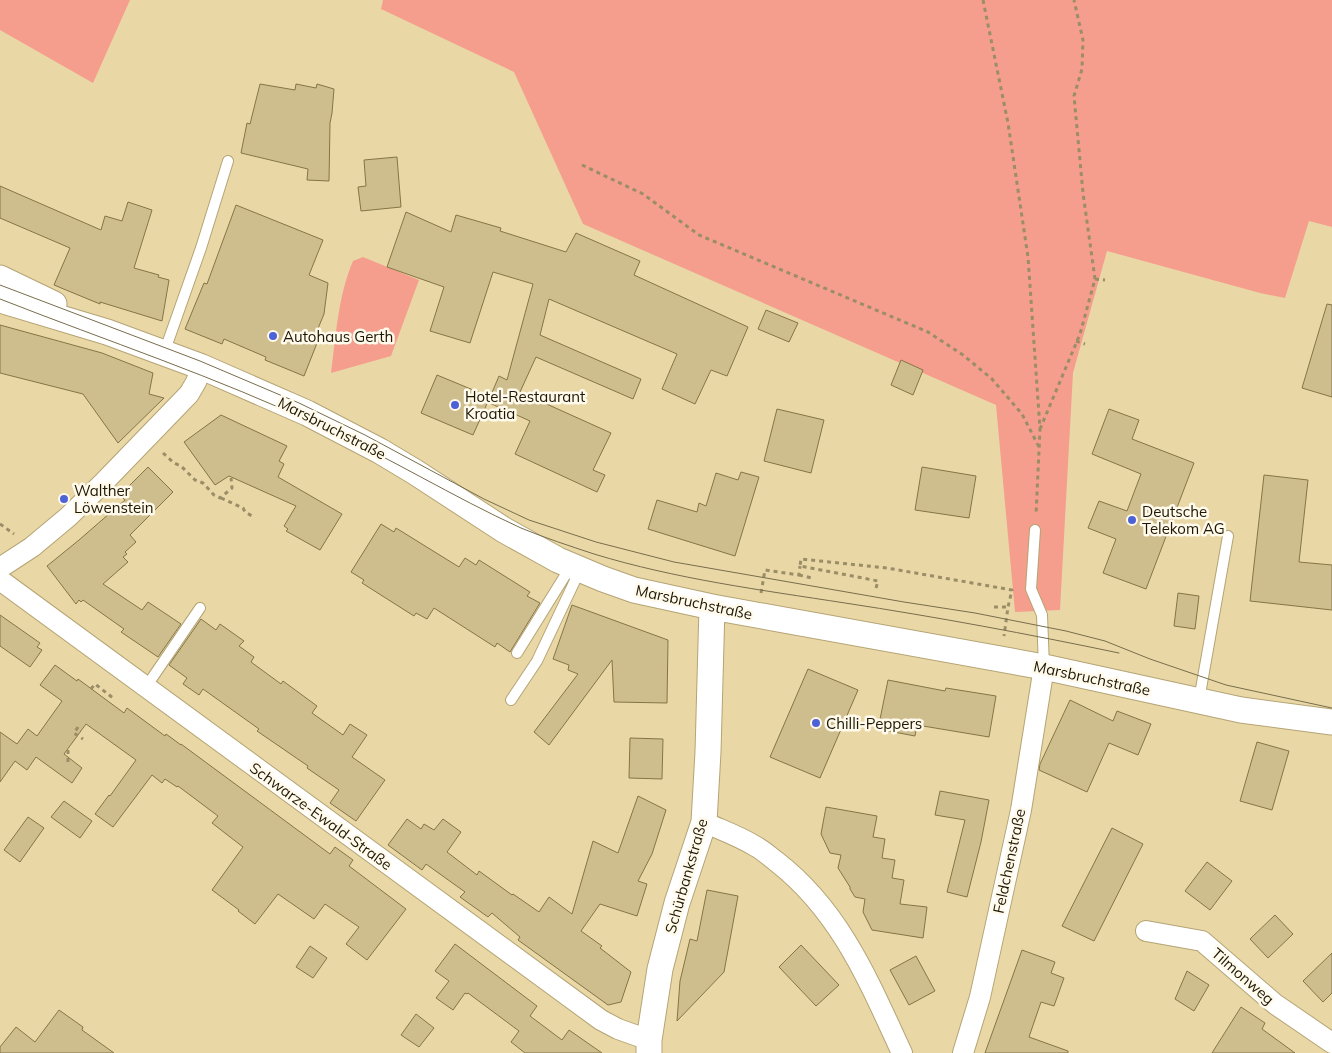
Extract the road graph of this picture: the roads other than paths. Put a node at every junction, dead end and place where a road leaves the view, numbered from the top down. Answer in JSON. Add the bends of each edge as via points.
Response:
{"nodes":[{"id":1,"x":228,"y":161,"type":"dead end"},
{"id":2,"x":0,"y":278,"type":"edge"},
{"id":3,"x":0,"y":300,"type":"edge"},
{"id":4,"x":107,"y":332,"type":"junction"},
{"id":5,"x":164,"y":354,"type":"junction"},
{"id":6,"x":202,"y":368,"type":"junction"},
{"id":7,"x":1035,"y":530,"type":"road end"},
{"id":8,"x":1228,"y":536,"type":"dead end"},
{"id":9,"x":576,"y":567,"type":"junction"},
{"id":10,"x":0,"y":568,"type":"edge"},
{"id":11,"x":0,"y":580,"type":"edge"},
{"id":12,"x":712,"y":607,"type":"junction"},
{"id":13,"x":200,"y":608,"type":"dead end"},
{"id":14,"x":517,"y":653,"type":"dead end"},
{"id":15,"x":1044,"y":667,"type":"junction"},
{"id":16,"x":146,"y":686,"type":"junction"},
{"id":17,"x":511,"y":700,"type":"dead end"},
{"id":18,"x":1199,"y":701,"type":"junction"},
{"id":19,"x":1332,"y":722,"type":"edge"},
{"id":20,"x":704,"y":822,"type":"junction"},
{"id":21,"x":1146,"y":931,"type":"dead end"},
{"id":22,"x":1332,"y":1043,"type":"edge"},
{"id":23,"x":649,"y":1047,"type":"edge"},
{"id":24,"x":902,"y":1053,"type":"edge"},
{"id":25,"x":963,"y":1053,"type":"edge"}],
"edges":[{"from":1,"to":5,"type":"lane"},
{"from":2,"to":4,"type":"street","name":"Marsbruchstraße"},
{"from":3,"to":4,"type":"street","name":"Marsbruchstraße"},
{"from":4,"to":5,"type":"street","name":"Marsbruchstraße"},
{"from":5,"to":6,"type":"street","name":"Marsbruchstraße"},
{"from":6,"to":9,"type":"street","name":"Marsbruchstraße","via":[[356,438],[504,530]]},
{"from":6,"to":10,"type":"street","via":[[189,394],[103,483],[32,547]]},
{"from":7,"to":15,"type":"lane","via":[[1031,589],[1042,614]]},
{"from":8,"to":18,"type":"lane"},
{"from":9,"to":12,"type":"street","name":"Marsbruchstraße","via":[[634,590]]},
{"from":9,"to":14,"type":"lane"},
{"from":9,"to":17,"type":"lane","via":[[537,661]]},
{"from":11,"to":16,"type":"street","name":"Schwarze-Ewald-Straße"},
{"from":12,"to":15,"type":"street","name":"Marsbruchstraße"},
{"from":12,"to":20,"type":"street","name":"Schürbankstraße"},
{"from":13,"to":16,"type":"lane"},
{"from":15,"to":18,"type":"street","name":"Marsbruchstraße"},
{"from":15,"to":25,"type":"street","name":"Feldchenstraße","via":[[1021,810],[980,997]]},
{"from":16,"to":23,"type":"street","name":"Schwarze-Ewald-Straße","via":[[601,1020]]},
{"from":18,"to":19,"type":"street","name":"Marsbruchstraße"},
{"from":20,"to":23,"type":"street","name":"Schürbankstraße","via":[[674,912],[660,969]]},
{"from":20,"to":24,"type":"street","via":[[756,846],[818,900],[861,967]]},
{"from":21,"to":22,"type":"street","name":"Tilmonweg","via":[[1202,941],[1275,1004]]}]}
